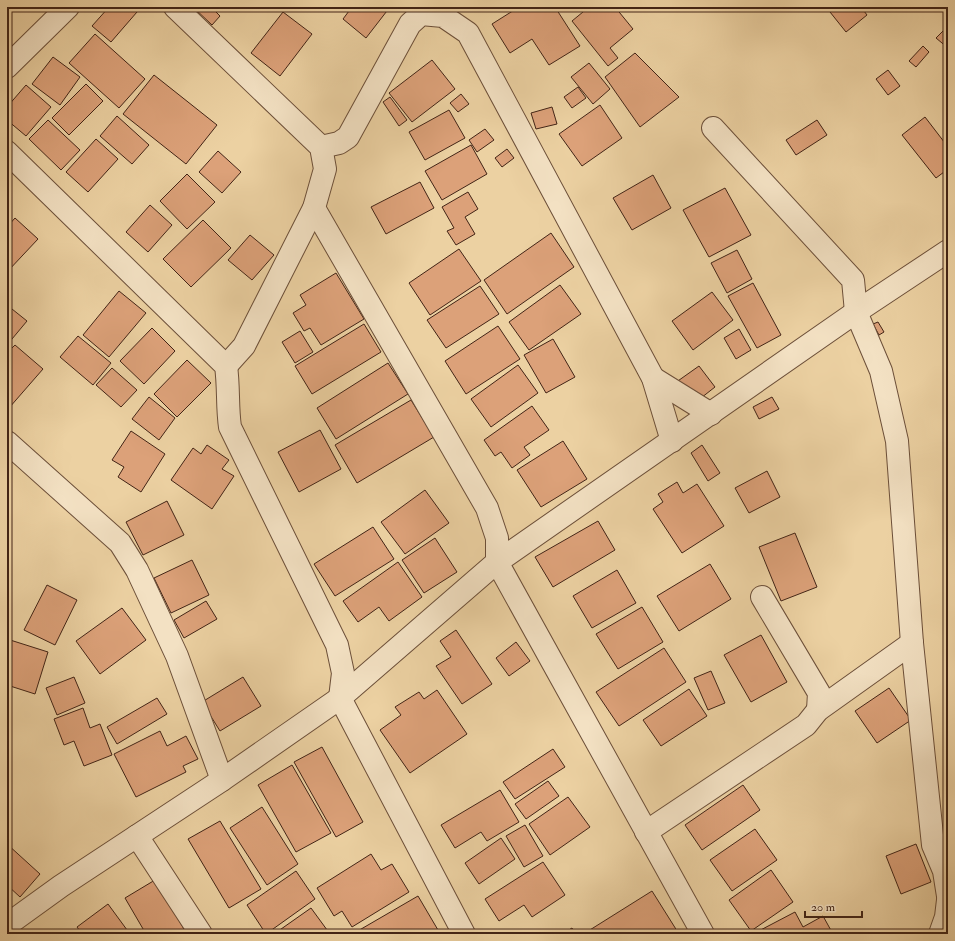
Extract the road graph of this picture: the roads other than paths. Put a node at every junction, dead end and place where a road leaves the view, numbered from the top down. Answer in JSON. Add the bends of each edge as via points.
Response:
{"nodes":[{"id":1,"x":68,"y":7,"type":"edge"},
{"id":2,"x":175,"y":7,"type":"edge"},
{"id":3,"x":440,"y":12,"type":"edge"},
{"id":4,"x":7,"y":67,"type":"edge"},
{"id":5,"x":713,"y":128,"type":"dead end"},
{"id":6,"x":321,"y":147,"type":"junction"},
{"id":7,"x":7,"y":152,"type":"edge"},
{"id":8,"x":314,"y":208,"type":"junction"},
{"id":9,"x":948,"y":252,"type":"edge"},
{"id":10,"x":856,"y":312,"type":"junction"},
{"id":11,"x":226,"y":366,"type":"junction"},
{"id":12,"x":653,"y":378,"type":"junction"},
{"id":13,"x":711,"y":414,"type":"junction"},
{"id":14,"x":672,"y":441,"type":"junction"},
{"id":15,"x":10,"y":448,"type":"edge"},
{"id":16,"x":497,"y":562,"type":"junction"},
{"id":17,"x":762,"y":597,"type":"dead end"},
{"id":18,"x":912,"y":643,"type":"junction"},
{"id":19,"x":340,"y":698,"type":"junction"},
{"id":20,"x":818,"y":710,"type":"junction"},
{"id":21,"x":222,"y":780,"type":"junction"},
{"id":22,"x":646,"y":832,"type":"junction"},
{"id":23,"x":137,"y":836,"type":"junction"},
{"id":24,"x":948,"y":896,"type":"edge"},
{"id":25,"x":948,"y":900,"type":"edge"},
{"id":26,"x":7,"y":924,"type":"edge"},
{"id":27,"x":201,"y":934,"type":"edge"},
{"id":28,"x":464,"y":934,"type":"edge"},
{"id":29,"x":703,"y":934,"type":"edge"},
{"id":30,"x":940,"y":934,"type":"edge"}],
"edges":[{"from":1,"to":4,"type":"street"},
{"from":2,"to":6,"type":"street"},
{"from":3,"to":6,"type":"street","via":[[421,14],[410,24],[348,137],[339,143]]},
{"from":3,"to":12,"type":"street","via":[[468,33]]},
{"from":5,"to":10,"type":"street","via":[[853,280]]},
{"from":6,"to":8,"type":"street","via":[[325,169]]},
{"from":7,"to":11,"type":"street"},
{"from":8,"to":11,"type":"street","via":[[244,346]]},
{"from":8,"to":16,"type":"street","via":[[487,508],[497,538]]},
{"from":9,"to":10,"type":"street"},
{"from":10,"to":13,"type":"street"},
{"from":10,"to":18,"type":"street","via":[[881,371],[897,441]]},
{"from":11,"to":19,"type":"street","via":[[230,427],[337,645],[344,673]]},
{"from":12,"to":13,"type":"street"},
{"from":12,"to":14,"type":"street"},
{"from":13,"to":14,"type":"street"},
{"from":14,"to":16,"type":"street"},
{"from":15,"to":21,"type":"street","via":[[120,543],[137,570],[177,656]]},
{"from":16,"to":19,"type":"street"},
{"from":16,"to":22,"type":"street"},
{"from":17,"to":20,"type":"street","via":[[819,693]]},
{"from":18,"to":20,"type":"street"},
{"from":18,"to":24,"type":"street","via":[[933,845],[944,871]]},
{"from":19,"to":21,"type":"street"},
{"from":19,"to":28,"type":"street"},
{"from":20,"to":22,"type":"street","via":[[806,725]]},
{"from":21,"to":23,"type":"street"},
{"from":22,"to":29,"type":"street"},
{"from":23,"to":26,"type":"street"},
{"from":23,"to":27,"type":"street"},
{"from":25,"to":30,"type":"street"}]}
